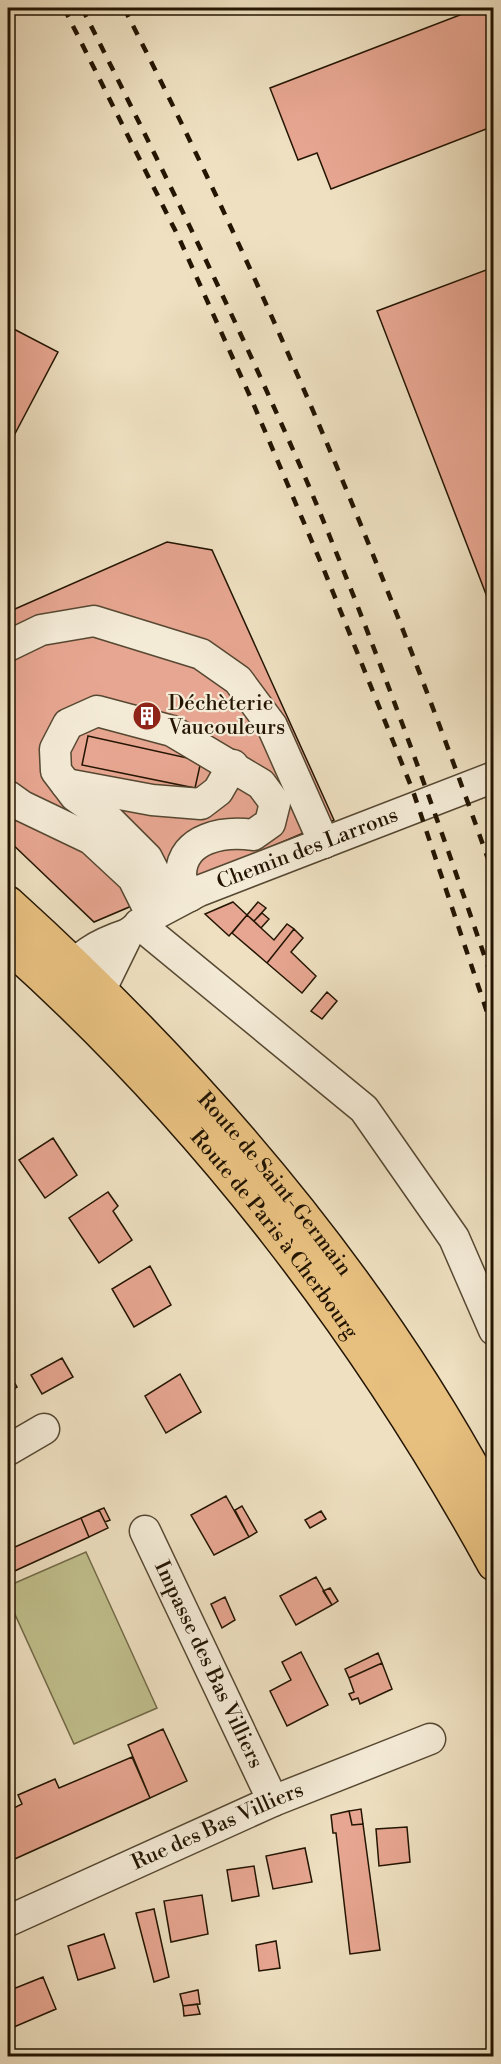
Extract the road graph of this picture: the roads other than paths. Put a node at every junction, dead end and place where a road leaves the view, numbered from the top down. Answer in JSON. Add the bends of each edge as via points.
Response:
{"nodes":[{"id":1,"x":8,"y":646,"type":"edge"},
{"id":2,"x":233,"y":765,"type":"junction"},
{"id":3,"x":494,"y":777,"type":"edge"},
{"id":4,"x":66,"y":784,"type":"junction"},
{"id":5,"x":8,"y":796,"type":"edge"},
{"id":6,"x":324,"y":843,"type":"junction"},
{"id":7,"x":8,"y":903,"type":"edge"},
{"id":8,"x":156,"y":915,"type":"junction"},
{"id":9,"x":8,"y":945,"type":"edge"},
{"id":10,"x":63,"y":975,"type":"junction"},
{"id":11,"x":89,"y":1001,"type":"junction"},
{"id":12,"x":494,"y":1330,"type":"edge"},
{"id":13,"x":44,"y":1429,"type":"dead end"},
{"id":14,"x":8,"y":1450,"type":"edge"},
{"id":15,"x":494,"y":1507,"type":"edge"},
{"id":16,"x":145,"y":1531,"type":"dead end"},
{"id":17,"x":494,"y":1564,"type":"edge"},
{"id":18,"x":430,"y":1739,"type":"dead end"},
{"id":19,"x":273,"y":1801,"type":"junction"},
{"id":20,"x":8,"y":1921,"type":"edge"}],
"edges":[{"from":1,"to":6,"type":"street","via":[[41,630],[94,621],[201,654],[238,680],[272,726]]},
{"from":2,"to":4,"type":"street","via":[[218,791],[201,804],[152,800]]},
{"from":2,"to":4,"type":"street","via":[[172,731],[97,711],[68,724],[55,749],[56,771]]},
{"from":2,"to":8,"type":"street","via":[[261,784],[275,802],[270,823],[253,835],[233,832],[205,838],[186,855],[181,875]]},
{"from":3,"to":6,"type":"street","name":"Chemin des Larrons"},
{"from":4,"to":8,"type":"street","via":[[147,858]]},
{"from":5,"to":8,"type":"street","via":[[91,839],[133,878]]},
{"from":6,"to":8,"type":"street","name":"Chemin des Larrons"},
{"from":7,"to":10,"type":"main road","name":"Route de Saint-Germain"},
{"from":8,"to":10,"type":"street","name":"Chemin des Larrons","via":[[93,948]]},
{"from":8,"to":11,"type":"street"},
{"from":8,"to":12,"type":"street","via":[[364,1109],[454,1238]]},
{"from":9,"to":10,"type":"main road"},
{"from":10,"to":11,"type":"main road","name":"Route de Saint-Germain"},
{"from":11,"to":15,"type":"main road","name":"Route de Saint-Germain","via":[[199,1094],[291,1202],[415,1376]]},
{"from":11,"to":17,"type":"main road","name":"Route de Paris à Cherbourg","via":[[176,1114],[251,1199],[302,1265],[425,1445]]},
{"from":13,"to":14,"type":"street"},
{"from":16,"to":19,"type":"street","name":"Impasse des Bas Villiers"},
{"from":18,"to":19,"type":"street","name":"Rue des Bas Villiers"},
{"from":19,"to":20,"type":"street","name":"Rue des Bas Villiers"}]}
